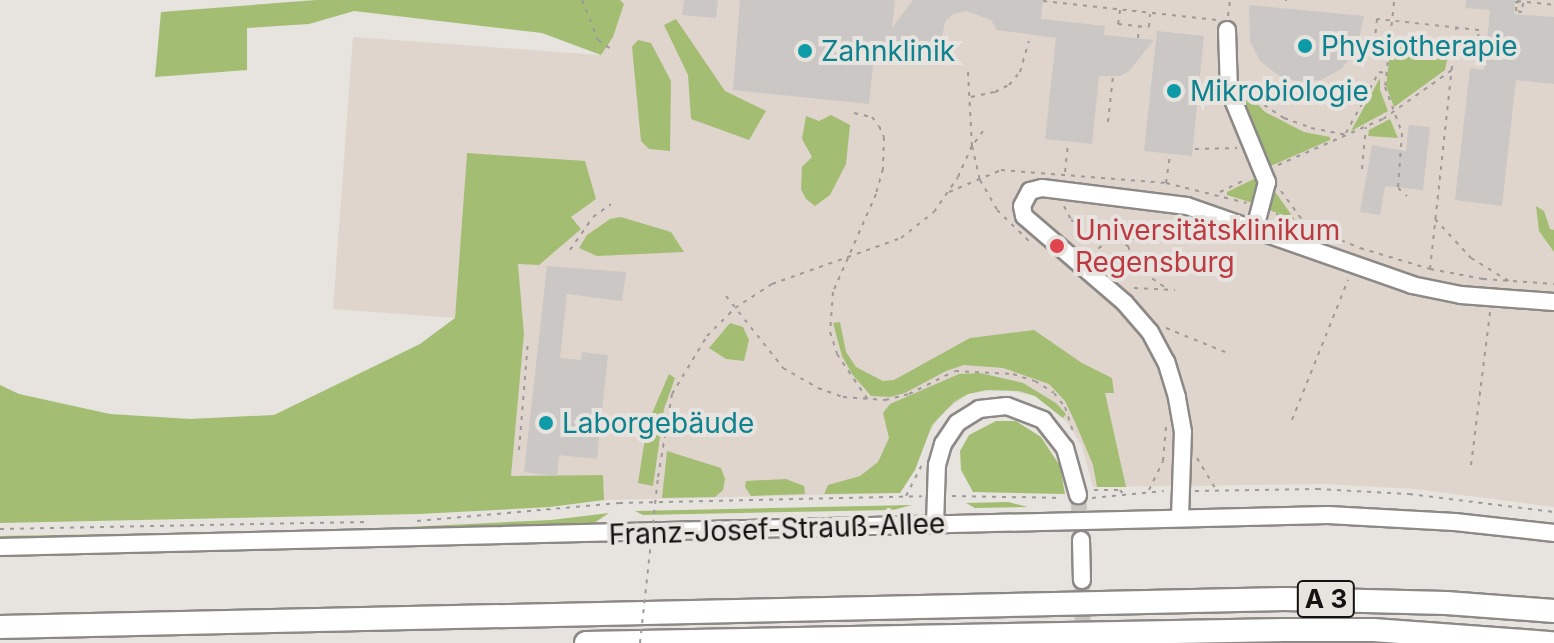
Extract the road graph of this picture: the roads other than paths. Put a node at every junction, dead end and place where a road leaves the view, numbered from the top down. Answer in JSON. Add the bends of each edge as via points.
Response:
{"nodes":[{"id":1,"x":1227,"y":26,"type":"road end"},
{"id":2,"x":1255,"y":228,"type":"junction"},
{"id":3,"x":1554,"y":302,"type":"edge"},
{"id":4,"x":1078,"y":494,"type":"tunnel mouth"},
{"id":5,"x":1180,"y":517,"type":"junction"},
{"id":6,"x":935,"y":524,"type":"junction"},
{"id":7,"x":1554,"y":533,"type":"edge"},
{"id":8,"x":1081,"y":540,"type":"tunnel mouth"},
{"id":9,"x":0,"y":547,"type":"edge"},
{"id":10,"x":1082,"y":580,"type":"tunnel mouth"},
{"id":11,"x":1554,"y":611,"type":"edge"},
{"id":12,"x":0,"y":627,"type":"edge"},
{"id":13,"x":586,"y":643,"type":"edge"},
{"id":14,"x":1552,"y":643,"type":"edge"}],
"edges":[{"from":1,"to":2,"type":"street","via":[[1229,90],[1265,171],[1266,192]]},
{"from":2,"to":3,"type":"street","via":[[1428,289]]},
{"from":2,"to":5,"type":"street","via":[[1187,206],[1065,182],[1030,191],[1022,206],[1033,226],[1109,288],[1150,332],[1166,362],[1183,432]]},
{"from":4,"to":6,"type":"street","via":[[1072,466],[1043,420],[1007,406],[968,414],[949,432],[937,465]]},
{"from":5,"to":6,"type":"street","name":"Franz-Josef-Strauß-Allee"},
{"from":5,"to":7,"type":"street","name":"Franz-Josef-Strauß-Allee","via":[[1328,515]]},
{"from":6,"to":9,"type":"street","name":"Franz-Josef-Strauß-Allee"},
{"from":8,"to":10,"type":"street"},
{"from":11,"to":12,"type":"highway","number":"A 3","via":[[1285,599]]},
{"from":13,"to":14,"type":"highway","number":"A 3","via":[[1285,630],[1430,633]]}]}
